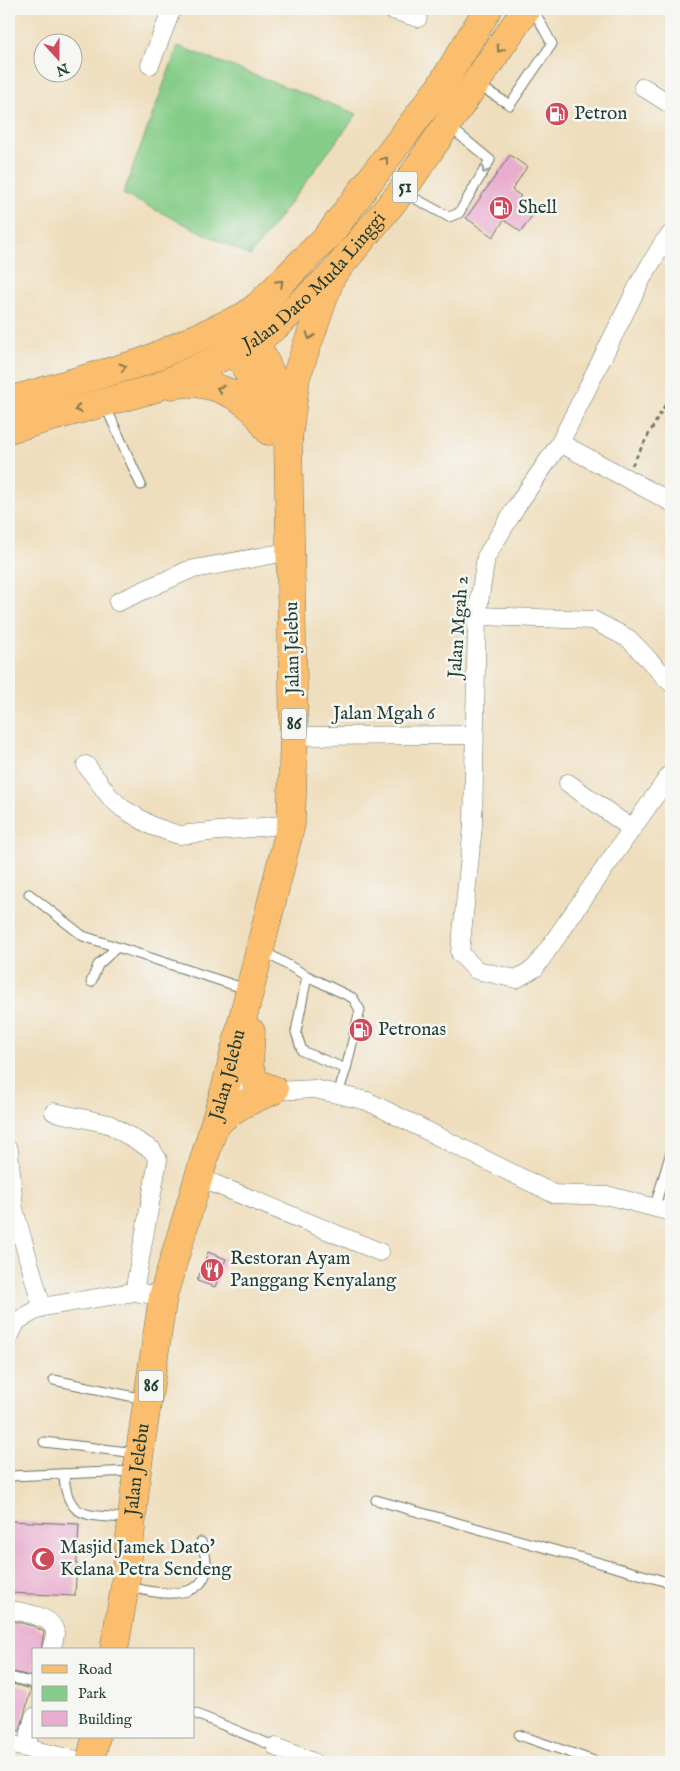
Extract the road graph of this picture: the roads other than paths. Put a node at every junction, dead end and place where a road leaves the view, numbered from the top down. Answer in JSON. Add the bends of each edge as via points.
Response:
{"nodes":[{"id":1,"x":172,"y":9,"type":"edge"},
{"id":2,"x":389,"y":9,"type":"edge"},
{"id":3,"x":488,"y":9,"type":"edge"},
{"id":4,"x":526,"y":9,"type":"edge"},
{"id":5,"x":533,"y":9,"type":"edge"},
{"id":6,"x":418,"y":18,"type":"dead end"},
{"id":7,"x":150,"y":65,"type":"dead end"},
{"id":8,"x":477,"y":84,"type":"junction"},
{"id":9,"x":644,"y":87,"type":"dead end"},
{"id":10,"x":671,"y":105,"type":"edge"},
{"id":11,"x":448,"y":125,"type":"junction"},
{"id":12,"x":402,"y":191,"type":"junction"},
{"id":13,"x":671,"y":234,"type":"edge"},
{"id":14,"x":333,"y":274,"type":"junction"},
{"id":15,"x":235,"y":321,"type":"junction"},
{"id":16,"x":247,"y":345,"type":"junction"},
{"id":17,"x":153,"y":389,"type":"junction"},
{"id":18,"x":9,"y":401,"type":"edge"},
{"id":19,"x":104,"y":402,"type":"junction"},
{"id":20,"x":9,"y":429,"type":"edge"},
{"id":21,"x":279,"y":435,"type":"junction"},
{"id":22,"x":560,"y":443,"type":"junction"},
{"id":23,"x":141,"y":485,"type":"dead end"},
{"id":24,"x":671,"y":502,"type":"edge"},
{"id":25,"x":292,"y":551,"type":"junction"},
{"id":26,"x":118,"y":602,"type":"dead end"},
{"id":27,"x":477,"y":616,"type":"junction"},
{"id":28,"x":671,"y":683,"type":"edge"},
{"id":29,"x":474,"y":735,"type":"junction"},
{"id":30,"x":294,"y":736,"type":"junction"},
{"id":31,"x":86,"y":765,"type":"dead end"},
{"id":32,"x":671,"y":773,"type":"edge"},
{"id":33,"x":568,"y":783,"type":"dead end"},
{"id":34,"x":291,"y":824,"type":"junction"},
{"id":35,"x":632,"y":829,"type":"junction"},
{"id":36,"x":29,"y":894,"type":"dead end"},
{"id":37,"x":116,"y":948,"type":"junction"},
{"id":38,"x":254,"y":968,"type":"junction"},
{"id":39,"x":307,"y":976,"type":"junction"},
{"id":40,"x":91,"y":982,"type":"dead end"},
{"id":41,"x":346,"y":1069,"type":"junction"},
{"id":42,"x":226,"y":1086,"type":"junction"},
{"id":43,"x":274,"y":1090,"type":"junction"},
{"id":44,"x":338,"y":1094,"type":"junction"},
{"id":45,"x":54,"y":1112,"type":"dead end"},
{"id":46,"x":213,"y":1128,"type":"junction"},
{"id":47,"x":9,"y":1150,"type":"edge"},
{"id":48,"x":671,"y":1152,"type":"edge"},
{"id":49,"x":198,"y":1177,"type":"junction"},
{"id":50,"x":663,"y":1209,"type":"edge"},
{"id":51,"x":380,"y":1252,"type":"dead end"},
{"id":52,"x":134,"y":1292,"type":"junction"},
{"id":53,"x":163,"y":1296,"type":"junction"},
{"id":54,"x":42,"y":1308,"type":"junction"},
{"id":55,"x":9,"y":1337,"type":"edge"},
{"id":56,"x":54,"y":1380,"type":"dead end"},
{"id":57,"x":149,"y":1400,"type":"junction"},
{"id":58,"x":44,"y":1442,"type":"dead end"},
{"id":59,"x":139,"y":1462,"type":"junction"},
{"id":60,"x":64,"y":1474,"type":"junction"},
{"id":61,"x":9,"y":1476,"type":"edge"},
{"id":62,"x":376,"y":1500,"type":"dead end"},
{"id":63,"x":131,"y":1518,"type":"junction"},
{"id":64,"x":201,"y":1542,"type":"dead end"},
{"id":65,"x":671,"y":1584,"type":"edge"},
{"id":66,"x":125,"y":1586,"type":"junction"},
{"id":67,"x":9,"y":1609,"type":"edge"},
{"id":68,"x":52,"y":1648,"type":"edge"},
{"id":69,"x":114,"y":1648,"type":"edge"},
{"id":70,"x":9,"y":1677,"type":"edge"},
{"id":71,"x":32,"y":1683,"type":"edge"},
{"id":72,"x":195,"y":1713,"type":"edge"},
{"id":73,"x":32,"y":1720,"type":"edge"},
{"id":74,"x":519,"y":1735,"type":"dead end"},
{"id":75,"x":96,"y":1738,"type":"edge"},
{"id":76,"x":17,"y":1746,"type":"edge"},
{"id":77,"x":276,"y":1747,"type":"joint"},
{"id":78,"x":84,"y":1762,"type":"edge"},
{"id":79,"x":90,"y":1762,"type":"edge"},
{"id":80,"x":313,"y":1762,"type":"edge"},
{"id":81,"x":597,"y":1762,"type":"edge"}],
"edges":[{"from":1,"to":7,"type":"street"},
{"from":2,"to":6,"type":"street"},
{"from":15,"to":3,"type":"main road","name":"Jalan Dato Muda Linggi","number":"51","one_way":true,"via":[[259,305],[328,236],[440,88]]},
{"from":4,"to":8,"type":"main road","name":"Jalan Dato Muda Linggi","number":"51","one_way":true},
{"from":5,"to":8,"type":"lane","via":[[552,44],[510,105]]},
{"from":8,"to":11,"type":"main road","name":"Jalan Dato Muda Linggi","number":"51"},
{"from":9,"to":10,"type":"street"},
{"from":11,"to":12,"type":"main road","name":"Jalan Dato Muda Linggi","number":"51"},
{"from":11,"to":12,"type":"lane","one_way":true,"via":[[490,160],[459,213],[449,217]]},
{"from":12,"to":14,"type":"main road","name":"Jalan Dato Muda Linggi","number":"51"},
{"from":13,"to":22,"type":"street","name":"Jalan Mgah 2","via":[[641,280]]},
{"from":14,"to":16,"type":"main road","name":"Jalan Dato Muda Linggi","number":"51","via":[[276,326]]},
{"from":14,"to":21,"type":"main road","one_way":true},
{"from":15,"to":16,"type":"main road","name":"Jalan Jelebu","number":"86"},
{"from":18,"to":15,"type":"main road","name":"Jalan Dato Muda Linggi","number":"51","one_way":true,"via":[[143,362]]},
{"from":16,"to":17,"type":"main road","name":"Jalan Dato Muda Linggi","number":"51"},
{"from":16,"to":21,"type":"main road","name":"Jalan Jelebu","number":"86","via":[[276,386]]},
{"from":17,"to":19,"type":"main road","name":"Jalan Dato Muda Linggi","number":"51"},
{"from":21,"to":17,"type":"main road","one_way":true,"via":[[232,394],[206,385],[180,383]]},
{"from":19,"to":20,"type":"main road","name":"Jalan Dato Muda Linggi","number":"51","one_way":true},
{"from":19,"to":23,"type":"lane"},
{"from":21,"to":25,"type":"main road","name":"Jalan Jelebu","number":"86","via":[[290,496]]},
{"from":22,"to":24,"type":"street"},
{"from":22,"to":27,"type":"street","name":"Jalan Mgah 2","via":[[486,557]]},
{"from":25,"to":26,"type":"street","via":[[189,570]]},
{"from":25,"to":30,"type":"main road","name":"Jalan Jelebu","number":"86"},
{"from":27,"to":28,"type":"street","via":[[593,620],[629,639]]},
{"from":27,"to":29,"type":"street","name":"Jalan Mgah 2"},
{"from":29,"to":30,"type":"street","name":"Jalan Mgah 6"},
{"from":29,"to":35,"type":"street","name":"Jalan Mgah 2","via":[[473,826],[460,953],[476,970],[516,979],[535,968]]},
{"from":30,"to":34,"type":"main road","name":"Jalan Jelebu","number":"86"},
{"from":31,"to":34,"type":"street","via":[[122,808],[152,826],[179,835]]},
{"from":32,"to":35,"type":"street"},
{"from":33,"to":35,"type":"street"},
{"from":34,"to":38,"type":"main road","name":"Jalan Jelebu","number":"86"},
{"from":36,"to":37,"type":"lane","via":[[83,936]]},
{"from":37,"to":38,"type":"lane"},
{"from":37,"to":40,"type":"lane","via":[[98,965]]},
{"from":38,"to":39,"type":"lane"},
{"from":38,"to":42,"type":"main road","name":"Jalan Jelebu","number":"86"},
{"from":38,"to":43,"type":"main road","via":[[249,1067],[256,1083]]},
{"from":39,"to":41,"type":"lane","via":[[296,1032],[302,1051]]},
{"from":39,"to":41,"type":"lane","via":[[353,998],[360,1010]]},
{"from":41,"to":44,"type":"lane"},
{"from":42,"to":43,"type":"street","via":[[256,1092]]},
{"from":42,"to":46,"type":"main road","name":"Jalan Jelebu","number":"86"},
{"from":43,"to":44,"type":"street","via":[[315,1089]]},
{"from":43,"to":46,"type":"main road","via":[[222,1116]]},
{"from":44,"to":50,"type":"street","via":[[367,1101],[554,1194],[610,1196]]},
{"from":45,"to":52,"type":"street","via":[[109,1124],[152,1150],[158,1160]]},
{"from":46,"to":49,"type":"main road","name":"Jalan Jelebu","number":"86"},
{"from":47,"to":54,"type":"street","via":[[14,1209]]},
{"from":48,"to":50,"type":"lane"},
{"from":49,"to":51,"type":"street"},
{"from":49,"to":53,"type":"main road","name":"Jalan Jelebu","number":"86"},
{"from":52,"to":53,"type":"street"},
{"from":52,"to":54,"type":"street"},
{"from":53,"to":57,"type":"main road","name":"Jalan Jelebu","number":"86"},
{"from":54,"to":55,"type":"street","via":[[17,1321]]},
{"from":56,"to":57,"type":"lane"},
{"from":57,"to":59,"type":"main road","name":"Jalan Jelebu","number":"86"},
{"from":58,"to":59,"type":"lane"},
{"from":59,"to":60,"type":"lane"},
{"from":59,"to":63,"type":"main road","name":"Jalan Jelebu","number":"86"},
{"from":60,"to":61,"type":"lane"},
{"from":60,"to":63,"type":"lane","via":[[71,1506],[86,1515]]},
{"from":62,"to":65,"type":"lane"},
{"from":63,"to":66,"type":"main road","name":"Jalan Jelebu","number":"86"},
{"from":64,"to":66,"type":"lane","via":[[207,1559],[205,1579],[196,1589],[176,1593],[149,1592]]},
{"from":66,"to":69,"type":"main road","name":"Jalan Jelebu","number":"86"},
{"from":67,"to":68,"type":"street","via":[[45,1619],[53,1626],[55,1634]]},
{"from":70,"to":71,"type":"lane"},
{"from":72,"to":77,"type":"lane"},
{"from":73,"to":76,"type":"street"},
{"from":74,"to":81,"type":"lane"},
{"from":75,"to":79,"type":"main road"},
{"from":76,"to":78,"type":"street"},
{"from":77,"to":80,"type":"street"}]}
